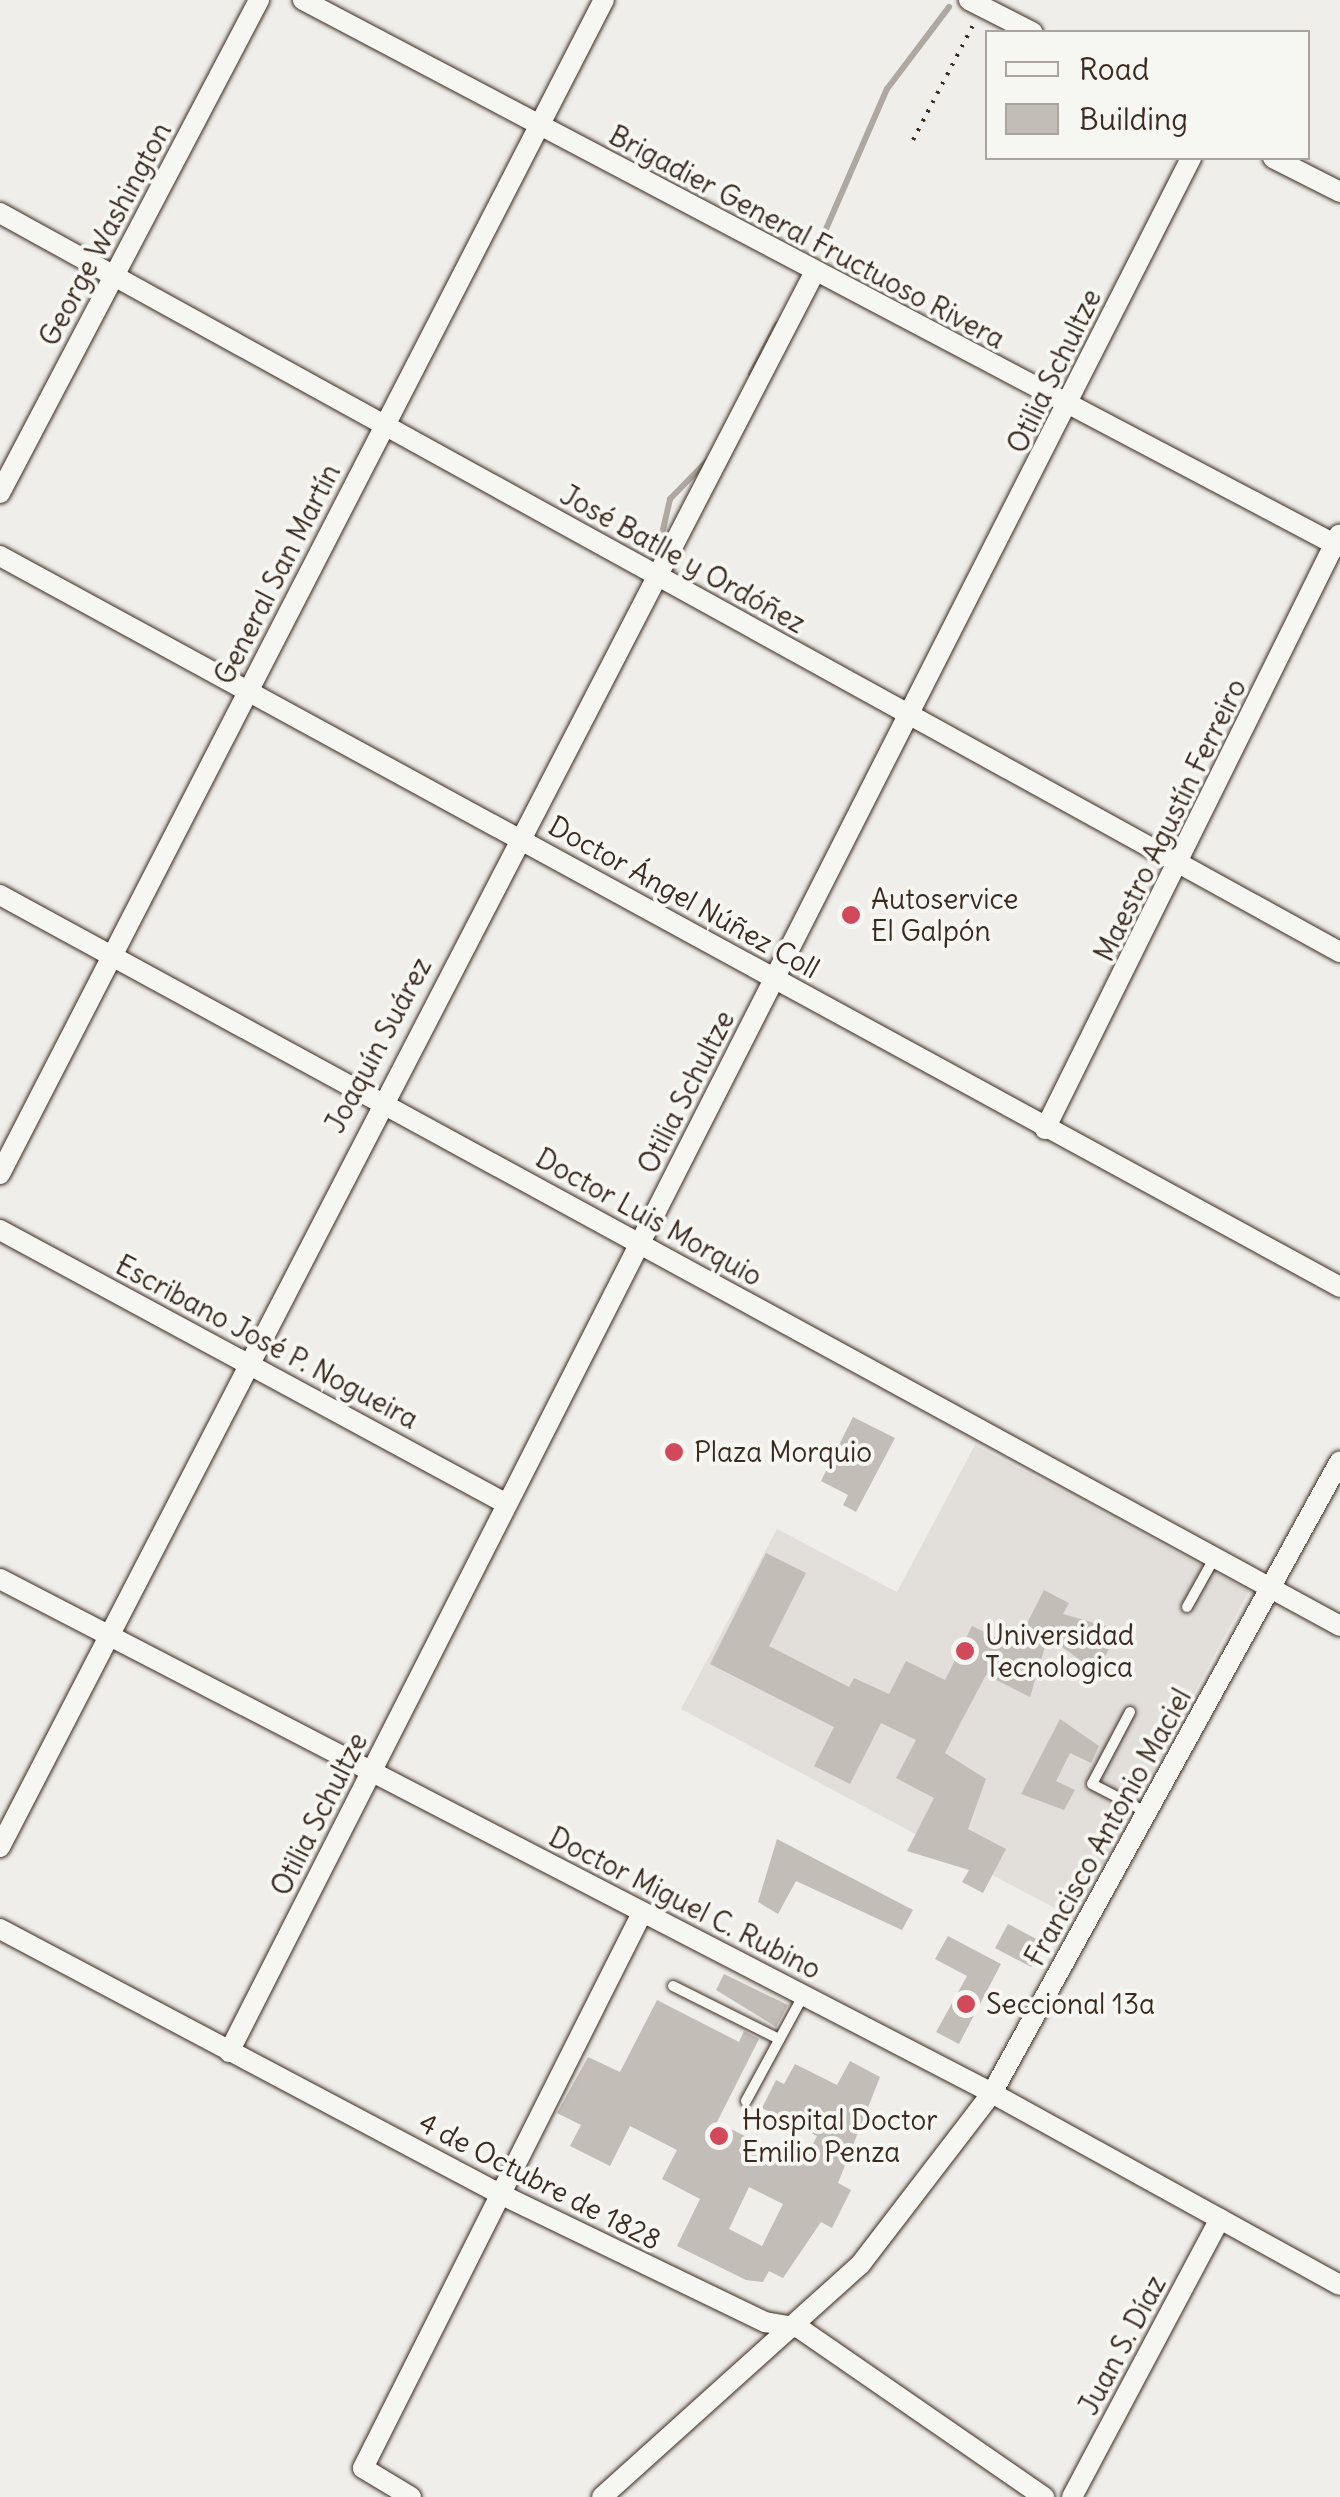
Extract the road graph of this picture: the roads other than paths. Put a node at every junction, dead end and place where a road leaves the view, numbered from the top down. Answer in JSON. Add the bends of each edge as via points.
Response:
{"nodes":[{"id":1,"x":259,"y":0,"type":"edge"},
{"id":2,"x":304,"y":0,"type":"edge"},
{"id":3,"x":604,"y":0,"type":"edge"},
{"id":4,"x":976,"y":3,"type":"edge"},
{"id":5,"x":1028,"y":30,"type":"edge"},
{"id":6,"x":539,"y":126,"type":"junction"},
{"id":7,"x":1191,"y":160,"type":"edge"},
{"id":8,"x":1277,"y":160,"type":"edge"},
{"id":9,"x":1340,"y":192,"type":"edge"},
{"id":10,"x":0,"y":213,"type":"edge"},
{"id":11,"x":814,"y":273,"type":"junction"},
{"id":12,"x":113,"y":278,"type":"junction"},
{"id":13,"x":1067,"y":407,"type":"junction"},
{"id":14,"x":385,"y":426,"type":"junction"},
{"id":15,"x":0,"y":493,"type":"edge"},
{"id":16,"x":1338,"y":541,"type":"edge"},
{"id":17,"x":0,"y":556,"type":"edge"},
{"id":18,"x":654,"y":574,"type":"junction"},
{"id":19,"x":246,"y":693,"type":"junction"},
{"id":20,"x":912,"y":717,"type":"junction"},
{"id":21,"x":518,"y":838,"type":"junction"},
{"id":22,"x":1179,"y":865,"type":"junction"},
{"id":23,"x":0,"y":895,"type":"edge"},
{"id":24,"x":1340,"y":952,"type":"edge"},
{"id":25,"x":113,"y":955,"type":"junction"},
{"id":26,"x":776,"y":978,"type":"junction"},
{"id":27,"x":380,"y":1100,"type":"junction"},
{"id":28,"x":1046,"y":1129,"type":"junction"},
{"id":29,"x":0,"y":1174,"type":"edge"},
{"id":30,"x":0,"y":1230,"type":"edge"},
{"id":31,"x":639,"y":1244,"type":"junction"},
{"id":32,"x":1340,"y":1287,"type":"edge"},
{"id":33,"x":244,"y":1360,"type":"junction"},
{"id":34,"x":1340,"y":1462,"type":"edge"},
{"id":35,"x":507,"y":1504,"type":"junction"},
{"id":36,"x":1218,"y":1552,"type":"junction"},
{"id":37,"x":0,"y":1579,"type":"edge"},
{"id":38,"x":1275,"y":1583,"type":"junction"},
{"id":39,"x":1186,"y":1607,"type":"dead end"},
{"id":40,"x":1340,"y":1626,"type":"edge"},
{"id":41,"x":110,"y":1636,"type":"junction"},
{"id":42,"x":1130,"y":1712,"type":"dead end"},
{"id":43,"x":373,"y":1770,"type":"junction"},
{"id":44,"x":1146,"y":1812,"type":"junction"},
{"id":45,"x":0,"y":1847,"type":"edge"},
{"id":46,"x":642,"y":1914,"type":"junction"},
{"id":47,"x":0,"y":1929,"type":"edge"},
{"id":48,"x":673,"y":1986,"type":"dead end"},
{"id":49,"x":804,"y":1995,"type":"junction"},
{"id":50,"x":778,"y":2039,"type":"junction"},
{"id":51,"x":229,"y":2052,"type":"junction"},
{"id":52,"x":992,"y":2093,"type":"junction"},
{"id":53,"x":746,"y":2101,"type":"dead end"},
{"id":54,"x":498,"y":2193,"type":"junction"},
{"id":55,"x":1220,"y":2219,"type":"junction"},
{"id":56,"x":1340,"y":2284,"type":"edge"},
{"id":57,"x":799,"y":2328,"type":"junction"},
{"id":58,"x":411,"y":2497,"type":"edge"},
{"id":59,"x":602,"y":2497,"type":"edge"},
{"id":60,"x":1044,"y":2497,"type":"edge"},
{"id":61,"x":1072,"y":2497,"type":"edge"}],
"edges":[{"from":1,"to":12,"type":"street","name":"George Washington"},
{"from":2,"to":6,"type":"street","name":"Brigadier General Fructuoso Rivera"},
{"from":3,"to":6,"type":"street","name":"General San Martín"},
{"from":4,"to":5,"type":"street"},
{"from":6,"to":11,"type":"street","name":"Brigadier General Fructuoso Rivera"},
{"from":6,"to":14,"type":"street","name":"General San Martín"},
{"from":7,"to":13,"type":"street","name":"Otilia Schultze"},
{"from":8,"to":9,"type":"street"},
{"from":10,"to":12,"type":"street","name":"José Batlle y Ordóñez"},
{"from":11,"to":13,"type":"street","name":"Brigadier General Fructuoso Rivera"},
{"from":11,"to":18,"type":"street","name":"Joaquín Suárez"},
{"from":12,"to":14,"type":"street","name":"José Batlle y Ordóñez"},
{"from":12,"to":15,"type":"street","name":"George Washington"},
{"from":13,"to":16,"type":"street","name":"Brigadier General Fructuoso Rivera"},
{"from":13,"to":20,"type":"street","name":"Otilia Schultze"},
{"from":14,"to":18,"type":"street","name":"José Batlle y Ordóñez"},
{"from":14,"to":19,"type":"street","name":"General San Martín"},
{"from":16,"to":22,"type":"street","name":"Maestro Agustín Ferreiro"},
{"from":17,"to":19,"type":"street","name":"Doctor Ángel Núñez Coll"},
{"from":18,"to":20,"type":"street","name":"José Batlle y Ordóñez"},
{"from":18,"to":21,"type":"street","name":"Joaquín Suárez"},
{"from":19,"to":21,"type":"street","name":"Doctor Ángel Núñez Coll"},
{"from":19,"to":25,"type":"street","name":"General San Martín"},
{"from":20,"to":22,"type":"street","name":"José Batlle y Ordóñez"},
{"from":20,"to":26,"type":"street","name":"Otilia Schultze"},
{"from":21,"to":26,"type":"street","name":"Doctor Ángel Núñez Coll"},
{"from":21,"to":27,"type":"street","name":"Joaquín Suárez"},
{"from":22,"to":24,"type":"street","name":"José Batlle y Ordóñez"},
{"from":22,"to":28,"type":"street","name":"Maestro Agustín Ferreiro"},
{"from":23,"to":25,"type":"street","name":"Doctor Luis Morquio"},
{"from":25,"to":27,"type":"street","name":"Doctor Luis Morquio"},
{"from":25,"to":29,"type":"street","name":"General San Martín"},
{"from":26,"to":28,"type":"street","name":"Doctor Ángel Núñez Coll"},
{"from":26,"to":31,"type":"street","name":"Otilia Schultze"},
{"from":27,"to":31,"type":"street","name":"Doctor Luis Morquio"},
{"from":27,"to":33,"type":"street","name":"Joaquín Suárez"},
{"from":28,"to":32,"type":"street","name":"Doctor Ángel Núñez Coll"},
{"from":30,"to":33,"type":"street","name":"Escribano José P. Nogueira"},
{"from":31,"to":35,"type":"street","name":"Otilia Schultze"},
{"from":31,"to":36,"type":"street","name":"Doctor Luis Morquio"},
{"from":33,"to":35,"type":"street","name":"Escribano José P. Nogueira"},
{"from":33,"to":41,"type":"street","name":"Joaquín Suárez"},
{"from":34,"to":38,"type":"street","name":"Francisco Antonio Maciel"},
{"from":35,"to":43,"type":"street","name":"Otilia Schultze"},
{"from":36,"to":38,"type":"street","name":"Doctor Luis Morquio"},
{"from":36,"to":39,"type":"lane"},
{"from":37,"to":41,"type":"street","name":"Doctor Miguel C. Rubino"},
{"from":38,"to":40,"type":"street","name":"Doctor Luis Morquio"},
{"from":38,"to":44,"type":"street","name":"Francisco Antonio Maciel"},
{"from":41,"to":43,"type":"street","name":"Doctor Miguel C. Rubino"},
{"from":41,"to":45,"type":"street","name":"Joaquín Suárez"},
{"from":42,"to":44,"type":"lane","via":[[1092,1784]]},
{"from":43,"to":46,"type":"street","name":"Doctor Miguel C. Rubino"},
{"from":43,"to":51,"type":"street","name":"Otilia Schultze"},
{"from":44,"to":52,"type":"street","name":"Francisco Antonio Maciel"},
{"from":46,"to":49,"type":"street","name":"Doctor Miguel C. Rubino"},
{"from":46,"to":54,"type":"street"},
{"from":47,"to":51,"type":"street","name":"4 de Octubre de 1828"},
{"from":48,"to":50,"type":"lane"},
{"from":49,"to":50,"type":"lane"},
{"from":49,"to":52,"type":"street","name":"Doctor Miguel C. Rubino"},
{"from":50,"to":53,"type":"lane"},
{"from":51,"to":54,"type":"street","name":"4 de Octubre de 1828"},
{"from":52,"to":55,"type":"street","name":"Doctor Miguel C. Rubino"},
{"from":52,"to":57,"type":"street","name":"Francisco Antonio Maciel","via":[[860,2265]]},
{"from":54,"to":57,"type":"street","name":"4 de Octubre de 1828","via":[[765,2322]]},
{"from":54,"to":58,"type":"street","via":[[363,2468]]},
{"from":55,"to":56,"type":"street","name":"Doctor Miguel C. Rubino"},
{"from":55,"to":61,"type":"street","name":"Juan S. Díaz"},
{"from":57,"to":59,"type":"street","name":"Francisco Antonio Maciel"},
{"from":57,"to":60,"type":"street","name":"4 de Octubre de 1828"}]}
